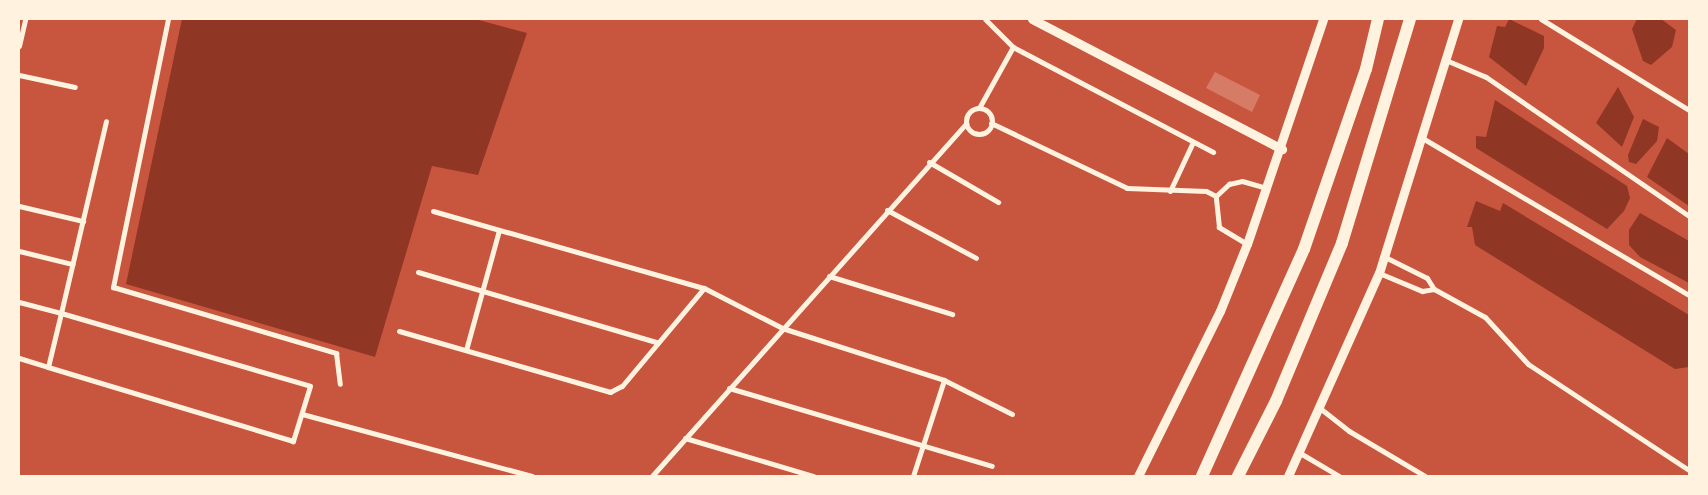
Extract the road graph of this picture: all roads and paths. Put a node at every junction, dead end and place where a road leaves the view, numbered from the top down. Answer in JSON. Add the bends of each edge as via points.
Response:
{"nodes":[{"id":1,"x":25,"y":19,"type":"edge"},
{"id":2,"x":168,"y":19,"type":"edge"},
{"id":3,"x":985,"y":19,"type":"edge"},
{"id":4,"x":1032,"y":19,"type":"edge"},
{"id":5,"x":1323,"y":19,"type":"edge"},
{"id":6,"x":1378,"y":19,"type":"edge"},
{"id":7,"x":1410,"y":19,"type":"edge"},
{"id":8,"x":1458,"y":19,"type":"edge"},
{"id":9,"x":1541,"y":19,"type":"edge"},
{"id":10,"x":19,"y":46,"type":"edge"},
{"id":11,"x":1013,"y":47,"type":"junction"},
{"id":12,"x":1448,"y":61,"type":"junction"},
{"id":13,"x":19,"y":75,"type":"edge"},
{"id":14,"x":75,"y":87,"type":"dead end"},
{"id":15,"x":979,"y":108,"type":"junction"},
{"id":16,"x":1689,"y":110,"type":"edge"},
{"id":17,"x":106,"y":121,"type":"dead end"},
{"id":18,"x":966,"y":123,"type":"junction"},
{"id":19,"x":992,"y":124,"type":"junction"},
{"id":20,"x":1424,"y":139,"type":"junction"},
{"id":21,"x":1193,"y":142,"type":"junction"},
{"id":22,"x":1282,"y":149,"type":"junction"},
{"id":23,"x":1213,"y":152,"type":"dead end"},
{"id":24,"x":929,"y":162,"type":"junction"},
{"id":25,"x":1268,"y":188,"type":"junction"},
{"id":26,"x":1170,"y":191,"type":"junction"},
{"id":27,"x":1216,"y":196,"type":"junction"},
{"id":28,"x":998,"y":202,"type":"dead end"},
{"id":29,"x":19,"y":206,"type":"edge"},
{"id":30,"x":433,"y":210,"type":"dead end"},
{"id":31,"x":887,"y":210,"type":"junction"},
{"id":32,"x":1689,"y":216,"type":"edge"},
{"id":33,"x":83,"y":221,"type":"junction"},
{"id":34,"x":499,"y":230,"type":"junction"},
{"id":35,"x":1247,"y":244,"type":"junction"},
{"id":36,"x":19,"y":251,"type":"edge"},
{"id":37,"x":1385,"y":257,"type":"junction"},
{"id":38,"x":976,"y":258,"type":"dead end"},
{"id":39,"x":72,"y":264,"type":"junction"},
{"id":40,"x":418,"y":272,"type":"dead end"},
{"id":41,"x":1379,"y":273,"type":"junction"},
{"id":42,"x":829,"y":276,"type":"junction"},
{"id":43,"x":704,"y":288,"type":"junction"},
{"id":44,"x":1434,"y":289,"type":"junction"},
{"id":45,"x":482,"y":290,"type":"junction"},
{"id":46,"x":1689,"y":295,"type":"edge"},
{"id":47,"x":19,"y":302,"type":"edge"},
{"id":48,"x":61,"y":313,"type":"junction"},
{"id":49,"x":952,"y":314,"type":"dead end"},
{"id":50,"x":782,"y":328,"type":"junction"},
{"id":51,"x":400,"y":331,"type":"dead end"},
{"id":52,"x":656,"y":342,"type":"junction"},
{"id":53,"x":466,"y":350,"type":"junction"},
{"id":54,"x":19,"y":358,"type":"edge"},
{"id":55,"x":48,"y":367,"type":"junction"},
{"id":56,"x":944,"y":380,"type":"junction"},
{"id":57,"x":340,"y":384,"type":"dead end"},
{"id":58,"x":729,"y":388,"type":"junction"},
{"id":59,"x":1321,"y":409,"type":"junction"},
{"id":60,"x":302,"y":414,"type":"junction"},
{"id":61,"x":1012,"y":414,"type":"dead end"},
{"id":62,"x":685,"y":438,"type":"junction"},
{"id":63,"x":923,"y":446,"type":"junction"},
{"id":64,"x":1300,"y":453,"type":"junction"},
{"id":65,"x":992,"y":466,"type":"dead end"},
{"id":66,"x":1689,"y":470,"type":"edge"},
{"id":67,"x":532,"y":476,"type":"edge"},
{"id":68,"x":652,"y":476,"type":"edge"},
{"id":69,"x":813,"y":476,"type":"edge"},
{"id":70,"x":913,"y":476,"type":"edge"},
{"id":71,"x":1138,"y":476,"type":"edge"},
{"id":72,"x":1202,"y":476,"type":"edge"},
{"id":73,"x":1238,"y":476,"type":"edge"},
{"id":74,"x":1288,"y":476,"type":"edge"},
{"id":75,"x":1339,"y":476,"type":"edge"},
{"id":76,"x":1425,"y":476,"type":"edge"}],
"edges":[{"from":1,"to":10,"type":"street"},
{"from":2,"to":57,"type":"street","via":[[113,287],[336,353]]},
{"from":3,"to":11,"type":"street"},
{"from":4,"to":22,"type":"main road"},
{"from":5,"to":22,"type":"main road"},
{"from":6,"to":72,"type":"highway","via":[[1366,68],[1304,249]]},
{"from":7,"to":73,"type":"highway","via":[[1342,243],[1276,401]]},
{"from":8,"to":12,"type":"main road"},
{"from":9,"to":16,"type":"street"},
{"from":11,"to":15,"type":"street"},
{"from":11,"to":21,"type":"street"},
{"from":12,"to":20,"type":"main road"},
{"from":12,"to":32,"type":"street","via":[[1486,77]]},
{"from":13,"to":14,"type":"street"},
{"from":15,"to":18,"type":"street","via":[[970,111]]},
{"from":15,"to":19,"type":"street","via":[[990,115]]},
{"from":17,"to":33,"type":"street"},
{"from":18,"to":19,"type":"street","via":[[976,134],[986,132]]},
{"from":18,"to":24,"type":"street"},
{"from":19,"to":26,"type":"street","via":[[1127,188]]},
{"from":20,"to":37,"type":"main road"},
{"from":20,"to":46,"type":"street"},
{"from":21,"to":23,"type":"street"},
{"from":21,"to":26,"type":"street"},
{"from":22,"to":25,"type":"main road"},
{"from":24,"to":28,"type":"street"},
{"from":24,"to":31,"type":"street"},
{"from":25,"to":27,"type":"street","via":[[1242,181],[1229,184]]},
{"from":25,"to":35,"type":"main road"},
{"from":26,"to":27,"type":"street","via":[[1206,191]]},
{"from":27,"to":35,"type":"street","via":[[1219,227]]},
{"from":29,"to":33,"type":"street"},
{"from":30,"to":34,"type":"street"},
{"from":31,"to":38,"type":"street"},
{"from":31,"to":42,"type":"street"},
{"from":33,"to":39,"type":"street"},
{"from":34,"to":43,"type":"street"},
{"from":34,"to":45,"type":"street"},
{"from":35,"to":71,"type":"main road","via":[[1220,311]]},
{"from":36,"to":39,"type":"street"},
{"from":37,"to":41,"type":"main road"},
{"from":37,"to":44,"type":"street","via":[[1427,278]]},
{"from":39,"to":48,"type":"street"},
{"from":40,"to":45,"type":"street"},
{"from":41,"to":44,"type":"street","via":[[1422,291]]},
{"from":41,"to":59,"type":"main road"},
{"from":42,"to":49,"type":"street"},
{"from":42,"to":50,"type":"street"},
{"from":43,"to":50,"type":"street"},
{"from":43,"to":52,"type":"street"},
{"from":44,"to":66,"type":"street","via":[[1485,317],[1528,364]]},
{"from":45,"to":52,"type":"street"},
{"from":45,"to":53,"type":"street"},
{"from":47,"to":48,"type":"street"},
{"from":48,"to":55,"type":"street"},
{"from":48,"to":60,"type":"street","via":[[310,386]]},
{"from":50,"to":56,"type":"street"},
{"from":50,"to":58,"type":"street"},
{"from":51,"to":53,"type":"street"},
{"from":52,"to":53,"type":"street","via":[[622,386],[610,392]]},
{"from":54,"to":55,"type":"street"},
{"from":55,"to":60,"type":"street","via":[[293,441]]},
{"from":56,"to":61,"type":"street"},
{"from":56,"to":63,"type":"street"},
{"from":58,"to":62,"type":"street"},
{"from":58,"to":63,"type":"street"},
{"from":59,"to":64,"type":"main road"},
{"from":59,"to":76,"type":"street","via":[[1349,432]]},
{"from":60,"to":67,"type":"street"},
{"from":62,"to":68,"type":"street"},
{"from":62,"to":69,"type":"street"},
{"from":63,"to":65,"type":"street"},
{"from":63,"to":70,"type":"street"},
{"from":64,"to":74,"type":"main road"},
{"from":64,"to":75,"type":"street"}]}
